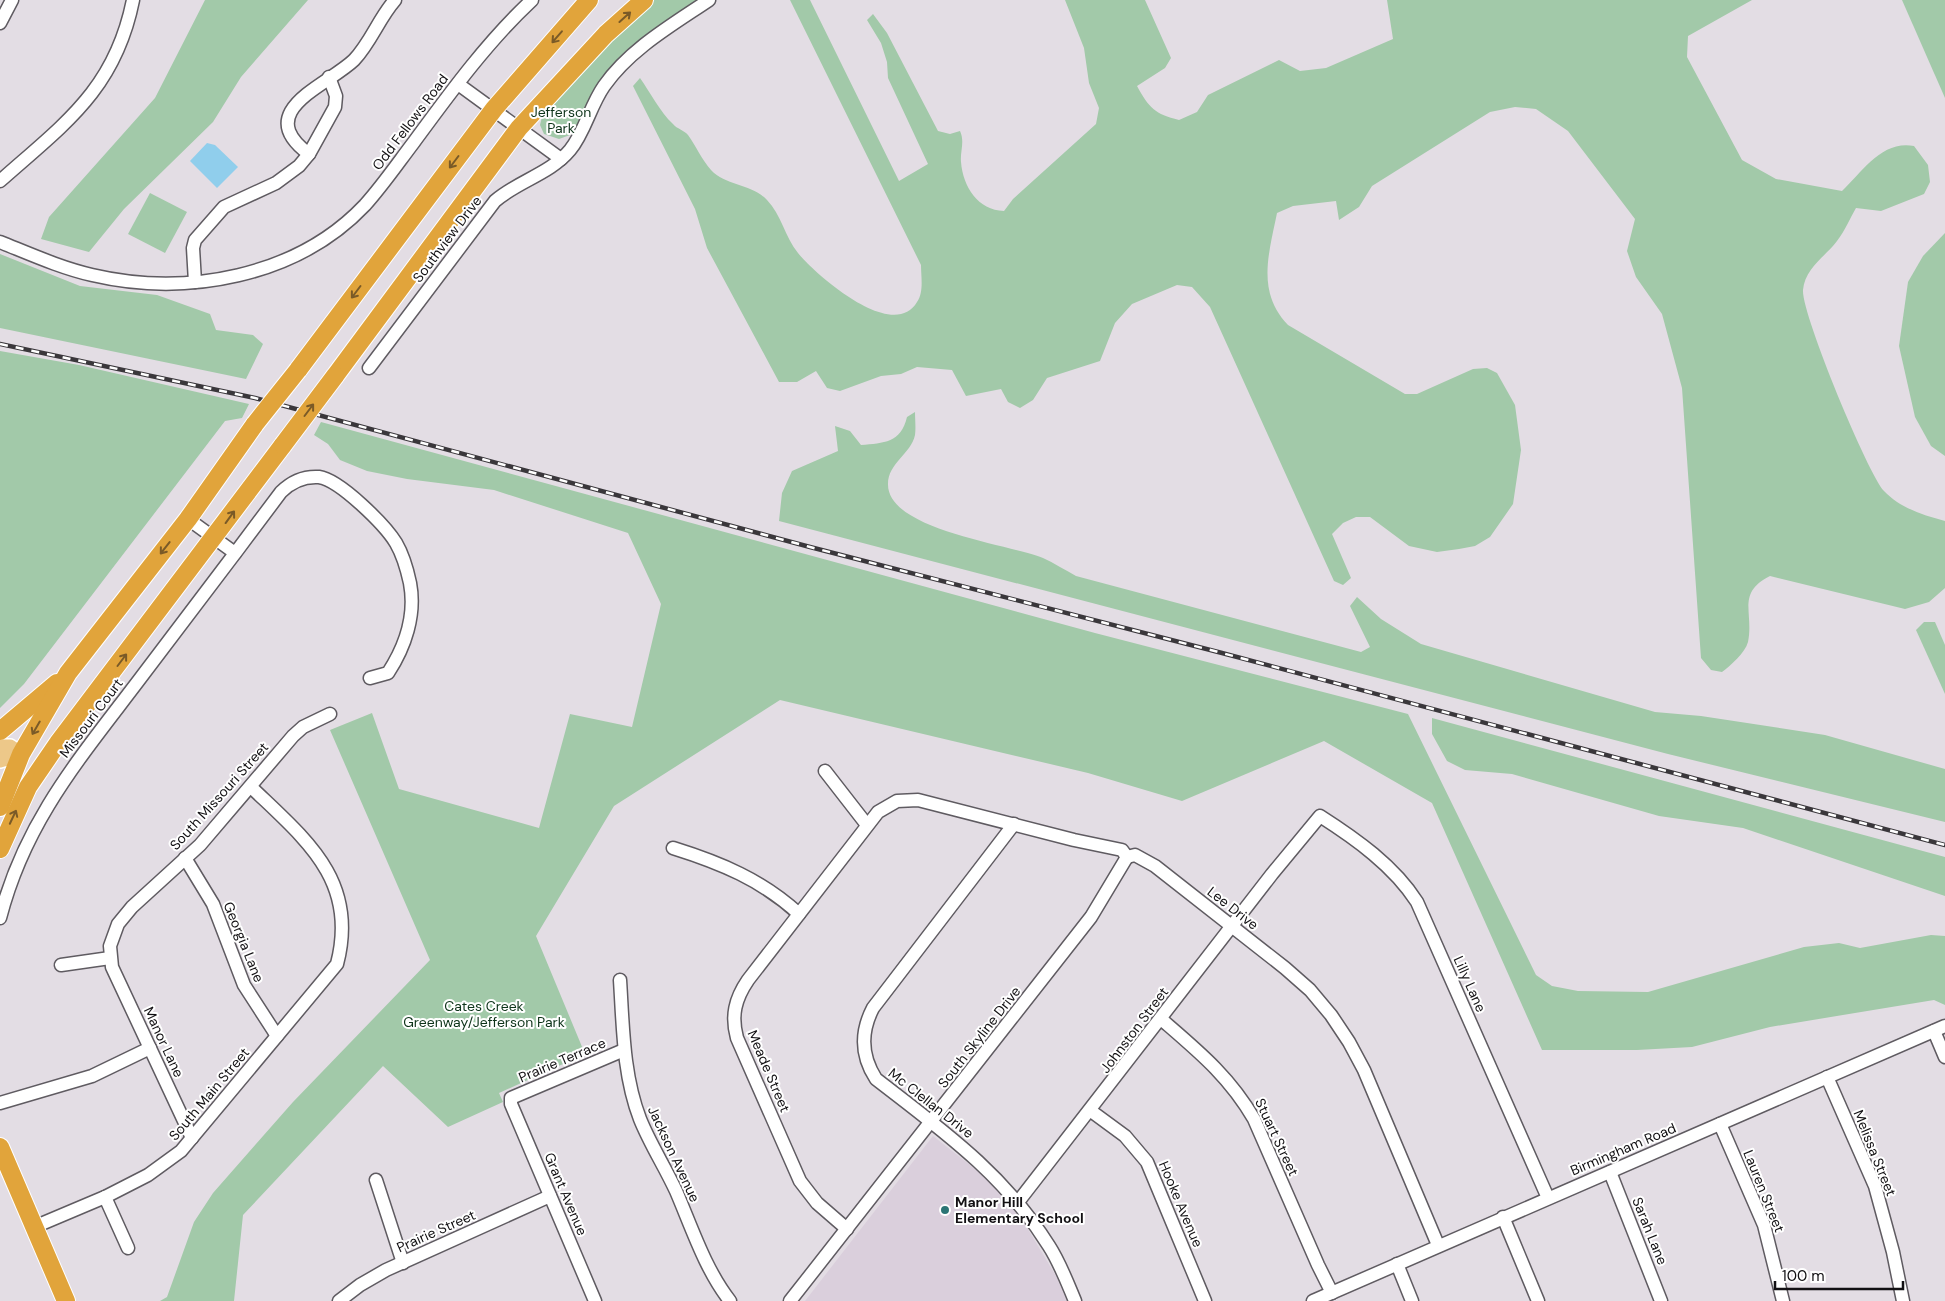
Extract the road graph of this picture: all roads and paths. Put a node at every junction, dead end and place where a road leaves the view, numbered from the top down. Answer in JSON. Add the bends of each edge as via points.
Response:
{"nodes":[{"id":1,"x":12,"y":0,"type":"edge"},
{"id":2,"x":133,"y":0,"type":"edge"},
{"id":3,"x":395,"y":0,"type":"edge"},
{"id":4,"x":532,"y":0,"type":"edge"},
{"id":5,"x":589,"y":0,"type":"edge"},
{"id":6,"x":644,"y":0,"type":"edge"},
{"id":7,"x":709,"y":0,"type":"edge"},
{"id":8,"x":0,"y":23,"type":"edge"},
{"id":9,"x":329,"y":77,"type":"junction"},
{"id":10,"x":458,"y":84,"type":"junction"},
{"id":11,"x":494,"y":108,"type":"junction"},
{"id":12,"x":519,"y":128,"type":"junction"},
{"id":13,"x":309,"y":154,"type":"junction"},
{"id":14,"x":560,"y":159,"type":"junction"},
{"id":15,"x":0,"y":181,"type":"edge"},
{"id":16,"x":0,"y":242,"type":"edge"},
{"id":17,"x":195,"y":282,"type":"junction"},
{"id":18,"x":369,"y":368,"type":"dead end"},
{"id":19,"x":188,"y":519,"type":"junction"},
{"id":20,"x":214,"y":538,"type":"junction"},
{"id":21,"x":236,"y":553,"type":"junction"},
{"id":22,"x":68,"y":673,"type":"junction"},
{"id":23,"x":370,"y":678,"type":"dead end"},
{"id":24,"x":330,"y":714,"type":"dead end"},
{"id":25,"x":71,"y":727,"type":"junction"},
{"id":26,"x":0,"y":730,"type":"edge"},
{"id":27,"x":0,"y":747,"type":"edge"},
{"id":28,"x":21,"y":754,"type":"junction"},
{"id":29,"x":0,"y":760,"type":"edge"},
{"id":30,"x":825,"y":771,"type":"dead end"},
{"id":31,"x":28,"y":787,"type":"junction"},
{"id":32,"x":251,"y":788,"type":"junction"},
{"id":33,"x":0,"y":807,"type":"edge"},
{"id":34,"x":1320,"y":816,"type":"joint"},
{"id":35,"x":1014,"y":824,"type":"junction"},
{"id":36,"x":867,"y":826,"type":"junction"},
{"id":37,"x":673,"y":848,"type":"dead end"},
{"id":38,"x":0,"y":849,"type":"edge"},
{"id":39,"x":1127,"y":857,"type":"junction"},
{"id":40,"x":185,"y":858,"type":"junction"},
{"id":41,"x":799,"y":914,"type":"junction"},
{"id":42,"x":0,"y":918,"type":"edge"},
{"id":43,"x":1232,"y":926,"type":"junction"},
{"id":44,"x":110,"y":958,"type":"junction"},
{"id":45,"x":60,"y":965,"type":"dead end"},
{"id":46,"x":620,"y":980,"type":"dead end"},
{"id":47,"x":1161,"y":1019,"type":"junction"},
{"id":48,"x":1939,"y":1028,"type":"edge"},
{"id":49,"x":277,"y":1036,"type":"junction"},
{"id":50,"x":150,"y":1048,"type":"junction"},
{"id":51,"x":624,"y":1050,"type":"junction"},
{"id":52,"x":1945,"y":1057,"type":"edge"},
{"id":53,"x":1827,"y":1077,"type":"junction"},
{"id":54,"x":511,"y":1098,"type":"joint"},
{"id":55,"x":0,"y":1103,"type":"edge"},
{"id":56,"x":1090,"y":1111,"type":"junction"},
{"id":57,"x":932,"y":1122,"type":"junction"},
{"id":58,"x":1720,"y":1124,"type":"junction"},
{"id":59,"x":192,"y":1138,"type":"junction"},
{"id":60,"x":0,"y":1147,"type":"edge"},
{"id":61,"x":1610,"y":1172,"type":"junction"},
{"id":62,"x":376,"y":1180,"type":"dead end"},
{"id":63,"x":550,"y":1196,"type":"junction"},
{"id":64,"x":105,"y":1197,"type":"junction"},
{"id":65,"x":1548,"y":1198,"type":"junction"},
{"id":66,"x":1018,"y":1202,"type":"junction"},
{"id":67,"x":1503,"y":1217,"type":"junction"},
{"id":68,"x":34,"y":1227,"type":"junction"},
{"id":69,"x":847,"y":1229,"type":"junction"},
{"id":70,"x":1438,"y":1245,"type":"junction"},
{"id":71,"x":128,"y":1248,"type":"dead end"},
{"id":72,"x":403,"y":1263,"type":"junction"},
{"id":73,"x":1398,"y":1264,"type":"junction"},
{"id":74,"x":1332,"y":1292,"type":"junction"},
{"id":75,"x":66,"y":1301,"type":"edge"},
{"id":76,"x":339,"y":1301,"type":"edge"},
{"id":77,"x":595,"y":1301,"type":"edge"},
{"id":78,"x":730,"y":1301,"type":"edge"},
{"id":79,"x":790,"y":1301,"type":"edge"},
{"id":80,"x":1075,"y":1301,"type":"edge"},
{"id":81,"x":1205,"y":1301,"type":"edge"},
{"id":82,"x":1313,"y":1301,"type":"edge"},
{"id":83,"x":1412,"y":1301,"type":"edge"},
{"id":84,"x":1538,"y":1301,"type":"edge"},
{"id":85,"x":1661,"y":1301,"type":"edge"},
{"id":86,"x":1783,"y":1301,"type":"edge"},
{"id":87,"x":1902,"y":1301,"type":"edge"}],
"edges":[{"from":1,"to":8,"type":"street"},
{"from":2,"to":15,"type":"street","via":[[121,43],[97,88],[82,107]]},
{"from":3,"to":9,"type":"street","via":[[363,50]]},
{"from":4,"to":10,"type":"street","name":"Odd Fellows Road"},
{"from":5,"to":11,"type":"highway","one_way":true},
{"from":12,"to":6,"type":"highway","one_way":true,"via":[[606,34]]},
{"from":7,"to":14,"type":"street","name":"Southview Drive","via":[[629,56],[593,103],[576,141]]},
{"from":9,"to":13,"type":"street","via":[[336,107]]},
{"from":9,"to":13,"type":"street","via":[[303,96],[289,115],[292,139]]},
{"from":10,"to":11,"type":"street"},
{"from":10,"to":17,"type":"street","name":"Odd Fellows Road","via":[[364,205],[339,228],[304,251],[250,272]]},
{"from":11,"to":12,"type":"street"},
{"from":11,"to":19,"type":"highway","one_way":true,"bridge":true,"via":[[255,424]]},
{"from":12,"to":14,"type":"street"},
{"from":20,"to":12,"type":"highway","one_way":true,"bridge":true},
{"from":13,"to":17,"type":"street","via":[[276,183],[224,207],[196,240],[193,248]]},
{"from":14,"to":18,"type":"street","name":"Southview Drive","via":[[495,201]]},
{"from":16,"to":17,"type":"street","name":"Odd Fellows Road","via":[[90,275],[154,284]]},
{"from":19,"to":20,"type":"street"},
{"from":19,"to":22,"type":"highway","one_way":true},
{"from":20,"to":21,"type":"street"},
{"from":25,"to":20,"type":"highway","one_way":true},
{"from":21,"to":23,"type":"street","name":"Missouri Court","via":[[281,492],[301,479],[320,477],[368,510],[397,545],[406,567],[411,595],[408,630],[396,660],[388,673]]},
{"from":21,"to":42,"type":"street","name":"Missouri Court","via":[[50,799],[20,857]]},
{"from":22,"to":26,"type":"highway"},
{"from":22,"to":28,"type":"highway","one_way":true},
{"from":24,"to":32,"type":"street","name":"South Missouri Street","via":[[303,727],[293,736]]},
{"from":25,"to":28,"type":"highway","via":[[48,744]]},
{"from":25,"to":31,"type":"highway"},
{"from":27,"to":28,"type":"main road","via":[[10,747]]},
{"from":28,"to":29,"type":"main road"},
{"from":28,"to":31,"type":"highway","via":[[28,761],[30,770]]},
{"from":28,"to":33,"type":"highway"},
{"from":30,"to":36,"type":"street"},
{"from":38,"to":31,"type":"highway","one_way":true},
{"from":32,"to":40,"type":"street","name":"South Missouri Street"},
{"from":32,"to":49,"type":"street","name":"South Main Street","via":[[307,841],[322,862],[339,899],[342,916],[337,964]]},
{"from":34,"to":43,"type":"street","name":"Johnston Street"},
{"from":34,"to":65,"type":"street","name":"Lilly Lane","via":[[1397,875],[1417,902]]},
{"from":35,"to":36,"type":"street","name":"Lee Drive","via":[[907,799],[887,805]]},
{"from":35,"to":39,"type":"street","name":"Lee Drive","via":[[1122,850]]},
{"from":35,"to":57,"type":"street","name":"Mc Clellan Drive","via":[[873,1008],[864,1028],[866,1060],[876,1079]]},
{"from":36,"to":41,"type":"street","name":"Meade Street"},
{"from":37,"to":41,"type":"street","via":[[716,861],[753,879]]},
{"from":39,"to":43,"type":"street","name":"Lee Drive","via":[[1135,855],[1155,866]]},
{"from":39,"to":57,"type":"street","name":"South Skyline Drive","via":[[1091,917]]},
{"from":40,"to":44,"type":"street","name":"South Missouri Street","via":[[118,924]]},
{"from":40,"to":49,"type":"street","name":"Georgia Lane","via":[[213,904],[244,985]]},
{"from":41,"to":69,"type":"street","name":"Meade Street","via":[[741,990],[734,1008],[734,1026],[800,1181],[817,1203]]},
{"from":43,"to":47,"type":"street","name":"Johnston Street"},
{"from":43,"to":70,"type":"street","name":"Lee Drive","via":[[1310,990],[1349,1042]]},
{"from":44,"to":45,"type":"street"},
{"from":44,"to":50,"type":"street","name":"Manor Lane"},
{"from":46,"to":51,"type":"street","name":"Jackson Avenue"},
{"from":47,"to":56,"type":"street","name":"Johnston Street"},
{"from":47,"to":74,"type":"street","name":"Stuart Street","via":[[1209,1059],[1243,1100]]},
{"from":48,"to":52,"type":"street"},
{"from":48,"to":53,"type":"street","name":"Birmingham Road"},
{"from":49,"to":59,"type":"street","name":"South Main Street"},
{"from":50,"to":55,"type":"street","via":[[92,1076]]},
{"from":50,"to":59,"type":"street","name":"Manor Lane"},
{"from":51,"to":54,"type":"street","name":"Prairie Terrace"},
{"from":51,"to":78,"type":"street","name":"Jackson Avenue","via":[[641,1120],[714,1278]]},
{"from":53,"to":58,"type":"street","name":"Birmingham Road"},
{"from":53,"to":87,"type":"street","name":"Melissa Street","via":[[1875,1186]]},
{"from":54,"to":63,"type":"street","name":"Grant Avenue"},
{"from":56,"to":66,"type":"street","name":"Johnston Street"},
{"from":56,"to":81,"type":"street","name":"Hooke Avenue","via":[[1125,1136],[1147,1162]]},
{"from":57,"to":66,"type":"street","name":"Mc Clellan Drive","via":[[972,1154]]},
{"from":57,"to":69,"type":"street","name":"South Skyline Drive"},
{"from":58,"to":61,"type":"street","name":"Birmingham Road"},
{"from":58,"to":86,"type":"street","name":"Lauren Street","via":[[1764,1225]]},
{"from":59,"to":64,"type":"street","name":"South Main Street","via":[[165,1164]]},
{"from":60,"to":68,"type":"highway"},
{"from":61,"to":65,"type":"street","name":"Birmingham Road"},
{"from":61,"to":85,"type":"street","name":"Sarah Lane"},
{"from":62,"to":72,"type":"street"},
{"from":63,"to":72,"type":"street","name":"Prairie Street"},
{"from":63,"to":77,"type":"street","name":"Grant Avenue"},
{"from":64,"to":68,"type":"street","name":"South Main Street"},
{"from":64,"to":71,"type":"street"},
{"from":65,"to":67,"type":"street","name":"Birmingham Road"},
{"from":66,"to":80,"type":"street","name":"Mc Clellan Drive","via":[[1050,1247]]},
{"from":67,"to":70,"type":"street","name":"Birmingham Road"},
{"from":67,"to":84,"type":"street"},
{"from":68,"to":75,"type":"highway"},
{"from":69,"to":79,"type":"street","name":"South Skyline Drive"},
{"from":70,"to":73,"type":"street","name":"Birmingham Road"},
{"from":72,"to":76,"type":"street","name":"Prairie Street"},
{"from":73,"to":74,"type":"street","name":"Birmingham Road"},
{"from":73,"to":83,"type":"street"},
{"from":74,"to":82,"type":"street","name":"Birmingham Road"}]}
